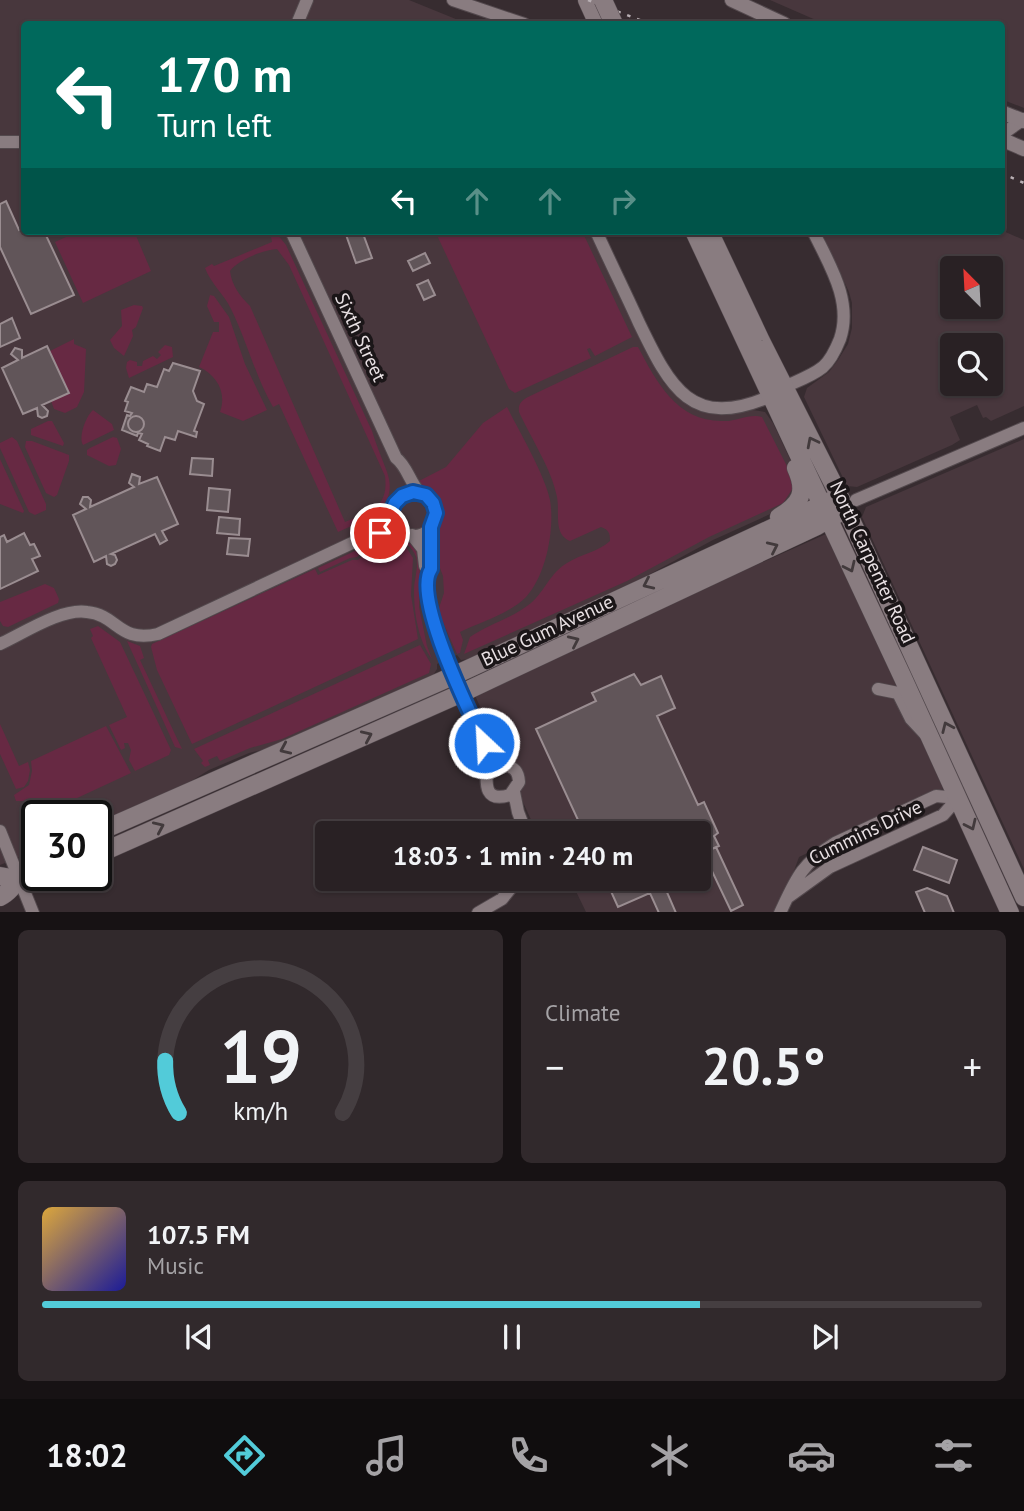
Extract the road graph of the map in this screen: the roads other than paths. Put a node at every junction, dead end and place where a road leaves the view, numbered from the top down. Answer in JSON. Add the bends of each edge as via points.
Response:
{"nodes":[{"id":1,"x":307,"y":0,"type":"edge"},
{"id":2,"x":453,"y":0,"type":"edge"},
{"id":3,"x":587,"y":0,"type":"edge"},
{"id":4,"x":603,"y":0,"type":"edge"},
{"id":5,"x":732,"y":0,"type":"edge"},
{"id":6,"x":297,"y":21,"type":"edge"},
{"id":7,"x":512,"y":21,"type":"edge"},
{"id":8,"x":597,"y":21,"type":"edge"},
{"id":9,"x":613,"y":21,"type":"edge"},
{"id":10,"x":778,"y":21,"type":"edge"},
{"id":11,"x":1005,"y":113,"type":"edge"},
{"id":12,"x":1023,"y":120,"type":"edge"},
{"id":13,"x":1005,"y":134,"type":"edge"},
{"id":14,"x":1005,"y":139,"type":"edge"},
{"id":15,"x":0,"y":142,"type":"edge"},
{"id":16,"x":21,"y":142,"type":"edge"},
{"id":17,"x":1024,"y":149,"type":"edge"},
{"id":18,"x":293,"y":235,"type":"edge"},
{"id":19,"x":598,"y":235,"type":"edge"},
{"id":20,"x":696,"y":235,"type":"edge"},
{"id":21,"x":711,"y":235,"type":"edge"},
{"id":22,"x":815,"y":235,"type":"edge"},
{"id":23,"x":777,"y":392,"type":"junction"},
{"id":24,"x":1024,"y":428,"type":"edge"},
{"id":25,"x":396,"y":458,"type":"junction"},
{"id":26,"x":420,"y":493,"type":"junction"},
{"id":27,"x":399,"y":498,"type":"junction"},
{"id":28,"x":839,"y":506,"type":"junction"},
{"id":29,"x":392,"y":512,"type":"junction"},
{"id":30,"x":431,"y":527,"type":"junction"},
{"id":31,"x":407,"y":534,"type":"junction"},
{"id":32,"x":368,"y":536,"type":"junction"},
{"id":33,"x":710,"y":555,"type":"junction"},
{"id":34,"x":428,"y":573,"type":"junction"},
{"id":35,"x":0,"y":644,"type":"edge"},
{"id":36,"x":455,"y":675,"type":"junction"},
{"id":37,"x":878,"y":689,"type":"dead end"},
{"id":38,"x":462,"y":693,"type":"junction"},
{"id":39,"x":932,"y":741,"type":"junction"},
{"id":40,"x":484,"y":743,"type":"junction"},
{"id":41,"x":502,"y":763,"type":"junction"},
{"id":42,"x":489,"y":769,"type":"junction"},
{"id":43,"x":509,"y":794,"type":"junction"},
{"id":44,"x":958,"y":797,"type":"junction"},
{"id":45,"x":521,"y":821,"type":"edge"},
{"id":46,"x":112,"y":826,"type":"edge"},
{"id":47,"x":0,"y":831,"type":"edge"},
{"id":48,"x":112,"y":848,"type":"edge"},
{"id":49,"x":21,"y":875,"type":"edge"},
{"id":50,"x":0,"y":876,"type":"edge"},
{"id":51,"x":19,"y":878,"type":"junction"},
{"id":52,"x":508,"y":891,"type":"edge"},
{"id":53,"x":0,"y":897,"type":"edge"},
{"id":54,"x":1024,"y":897,"type":"edge"},
{"id":55,"x":787,"y":898,"type":"junction"},
{"id":56,"x":33,"y":912,"type":"edge"},
{"id":57,"x":478,"y":912,"type":"edge"},
{"id":58,"x":780,"y":912,"type":"edge"},
{"id":59,"x":1010,"y":912,"type":"edge"}],
"edges":[{"from":1,"to":6,"type":"street"},
{"from":2,"to":7,"type":"street"},
{"from":3,"to":8,"type":"main road"},
{"from":4,"to":9,"type":"main road","bridge":true},
{"from":5,"to":10,"type":"street"},
{"from":11,"to":12,"type":"street"},
{"from":12,"to":13,"type":"street"},
{"from":14,"to":17,"type":"street"},
{"from":15,"to":16,"type":"street"},
{"from":18,"to":25,"type":"street","name":"Sixth Street"},
{"from":19,"to":23,"type":"street","via":[[658,363],[674,386],[689,398],[722,409],[737,409]]},
{"from":20,"to":23,"type":"main road","name":"North Carpenter Road"},
{"from":21,"to":23,"type":"main road","name":"North Carpenter Road"},
{"from":22,"to":23,"type":"street","via":[[840,290],[842,332],[822,368]]},
{"from":23,"to":28,"type":"main road","name":"North Carpenter Road"},
{"from":23,"to":33,"type":"main road","via":[[774,420],[801,478],[801,495],[784,514]]},
{"from":24,"to":28,"type":"street","name":"Blue Gum Avenue"},
{"from":25,"to":26,"type":"street","name":"Sixth Street"},
{"from":25,"to":27,"type":"street","name":"Sixth Street"},
{"from":26,"to":27,"type":"street"},
{"from":26,"to":30,"type":"street","via":[[435,508]]},
{"from":27,"to":29,"type":"street"},
{"from":28,"to":33,"type":"main road","name":"Blue Gum Avenue"},
{"from":38,"to":28,"type":"main road","name":"Blue Gum Avenue","one_way":true},
{"from":28,"to":39,"type":"main road","name":"North Carpenter Road","one_way":true},
{"from":54,"to":28,"type":"main road","name":"North Carpenter Road","one_way":true},
{"from":29,"to":31,"type":"street","via":[[394,523]]},
{"from":29,"to":32,"type":"street"},
{"from":30,"to":31,"type":"street","via":[[422,534]]},
{"from":30,"to":34,"type":"street"},
{"from":31,"to":32,"type":"street","via":[[388,531]]},
{"from":31,"to":34,"type":"street","via":[[423,549]]},
{"from":32,"to":35,"type":"street","via":[[158,634],[129,634],[100,615],[79,611]]},
{"from":33,"to":36,"type":"main road","name":"Blue Gum Avenue","one_way":true},
{"from":34,"to":36,"type":"street","via":[[431,615]]},
{"from":36,"to":38,"type":"street"},
{"from":36,"to":46,"type":"main road","name":"Blue Gum Avenue","one_way":true},
{"from":37,"to":39,"type":"street","via":[[898,693],[911,719]]},
{"from":38,"to":40,"type":"street"},
{"from":48,"to":38,"type":"main road","name":"Blue Gum Avenue","one_way":true},
{"from":39,"to":44,"type":"main road","name":"North Carpenter Road"},
{"from":40,"to":41,"type":"street"},
{"from":40,"to":42,"type":"street"},
{"from":41,"to":42,"type":"street"},
{"from":41,"to":43,"type":"street","via":[[517,772],[519,782]]},
{"from":42,"to":43,"type":"street","via":[[485,779],[488,790],[498,797]]},
{"from":43,"to":45,"type":"street"},
{"from":44,"to":55,"type":"street","name":"Cummins Drive","via":[[943,816],[830,867]]},
{"from":44,"to":55,"type":"street","name":"Cummins Drive","via":[[936,796],[835,842],[806,865]]},
{"from":44,"to":59,"type":"main road","name":"North Carpenter Road","one_way":true},
{"from":47,"to":51,"type":"street"},
{"from":49,"to":51,"type":"main road"},
{"from":50,"to":51,"type":"main road"},
{"from":51,"to":53,"type":"main road"},
{"from":51,"to":56,"type":"street"},
{"from":52,"to":57,"type":"street"},
{"from":55,"to":58,"type":"street","name":"Cummins Drive"}]}
